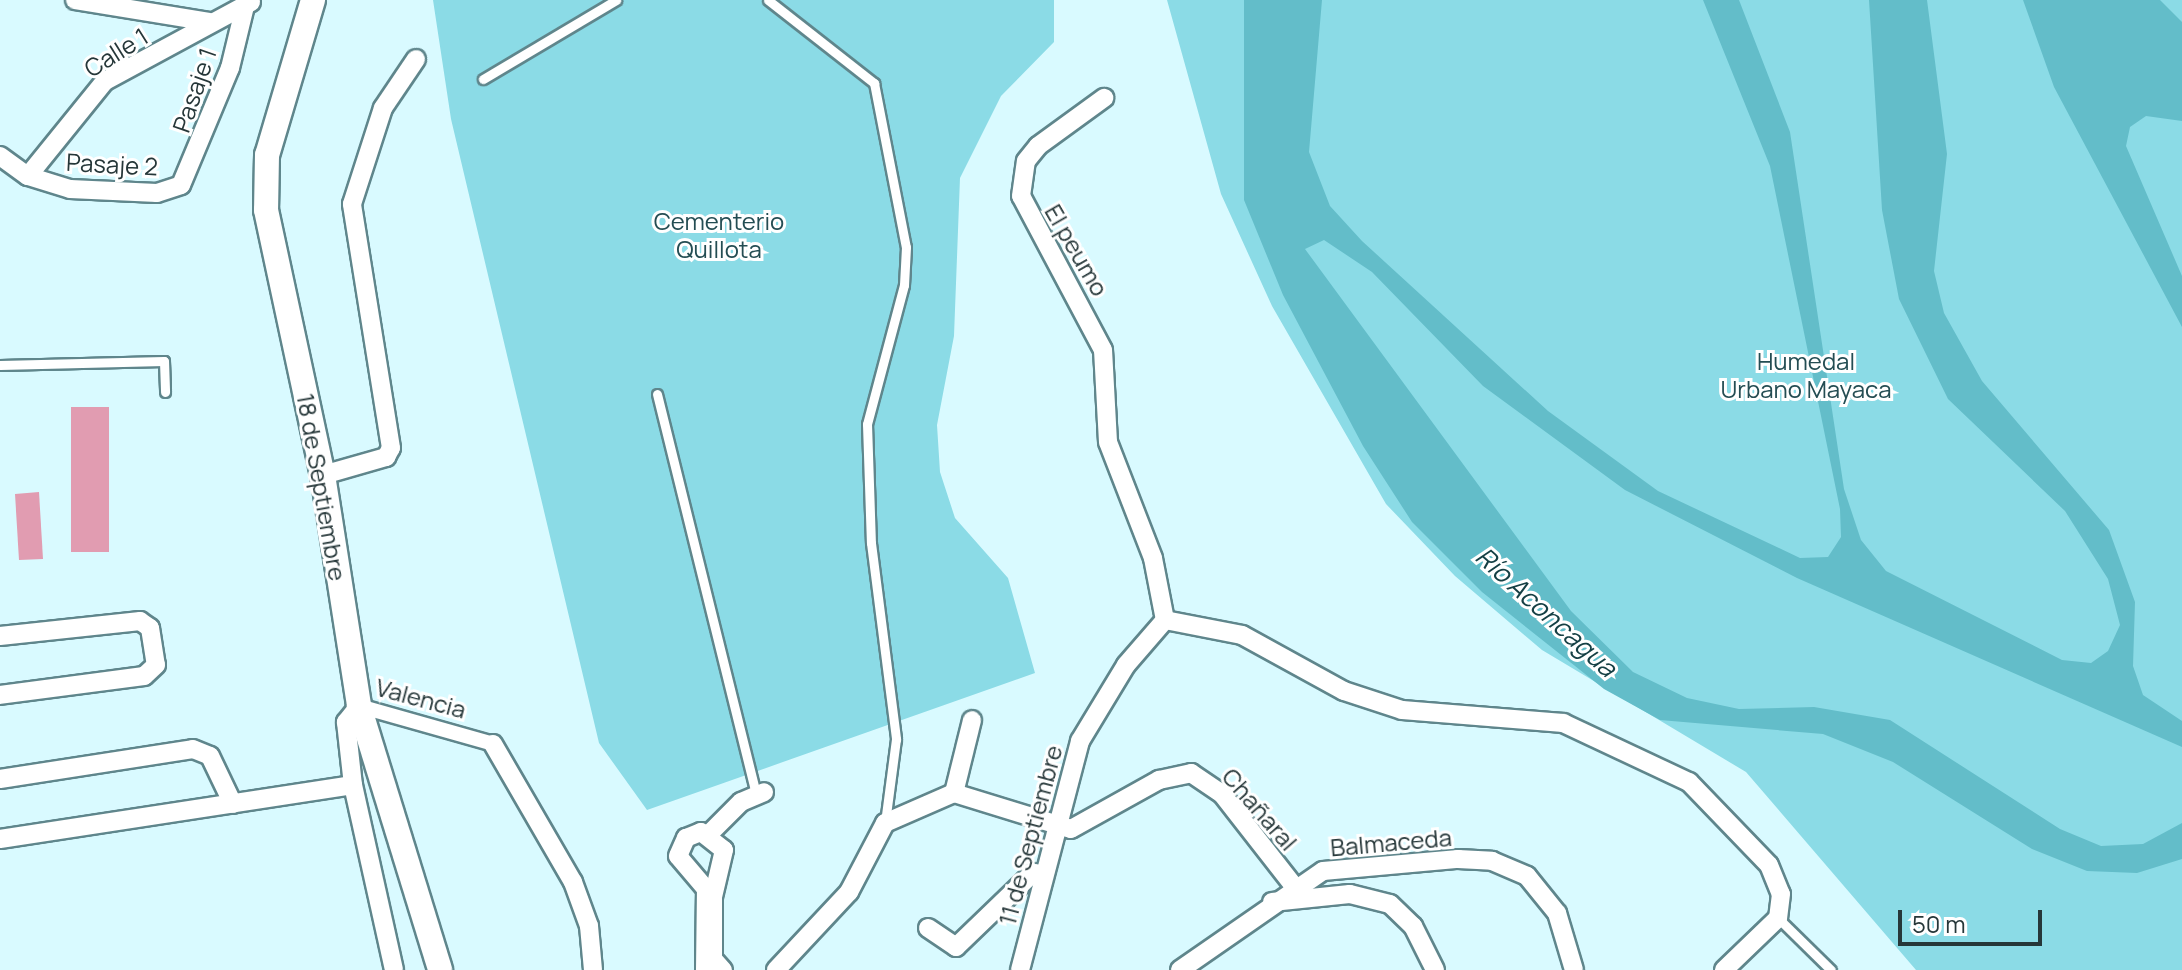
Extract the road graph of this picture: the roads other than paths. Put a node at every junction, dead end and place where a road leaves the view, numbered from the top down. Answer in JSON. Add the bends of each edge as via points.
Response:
{"nodes":[{"id":1,"x":75,"y":0,"type":"edge"},
{"id":2,"x":313,"y":0,"type":"edge"},
{"id":3,"x":616,"y":0,"type":"edge"},
{"id":4,"x":768,"y":0,"type":"edge"},
{"id":5,"x":250,"y":3,"type":"edge"},
{"id":6,"x":209,"y":22,"type":"junction"},
{"id":7,"x":416,"y":59,"type":"dead end"},
{"id":8,"x":483,"y":79,"type":"dead end"},
{"id":9,"x":1104,"y":98,"type":"dead end"},
{"id":10,"x":0,"y":156,"type":"edge"},
{"id":11,"x":28,"y":176,"type":"junction"},
{"id":12,"x":181,"y":185,"type":"joint"},
{"id":13,"x":0,"y":365,"type":"edge"},
{"id":14,"x":165,"y":392,"type":"dead end"},
{"id":15,"x":657,"y":394,"type":"dead end"},
{"id":16,"x":323,"y":475,"type":"junction"},
{"id":17,"x":1165,"y":620,"type":"junction"},
{"id":18,"x":0,"y":636,"type":"edge"},
{"id":19,"x":0,"y":695,"type":"edge"},
{"id":20,"x":359,"y":706,"type":"junction"},
{"id":21,"x":972,"y":720,"type":"dead end"},
{"id":22,"x":493,"y":744,"type":"joint"},
{"id":23,"x":0,"y":779,"type":"edge"},
{"id":24,"x":353,"y":785,"type":"junction"},
{"id":25,"x":954,"y":793,"type":"junction"},
{"id":26,"x":760,"y":794,"type":"joint"},
{"id":27,"x":233,"y":804,"type":"junction"},
{"id":28,"x":885,"y":823,"type":"junction"},
{"id":29,"x":1056,"y":827,"type":"junction"},
{"id":30,"x":710,"y":833,"type":"junction"},
{"id":31,"x":0,"y":839,"type":"edge"},
{"id":32,"x":1043,"y":874,"type":"junction"},
{"id":33,"x":1293,"y":885,"type":"junction"},
{"id":34,"x":1272,"y":903,"type":"junction"},
{"id":35,"x":1778,"y":918,"type":"junction"},
{"id":36,"x":928,"y":928,"type":"dead end"},
{"id":37,"x":394,"y":970,"type":"edge"},
{"id":38,"x":440,"y":970,"type":"edge"},
{"id":39,"x":593,"y":970,"type":"edge"},
{"id":40,"x":705,"y":970,"type":"edge"},
{"id":41,"x":723,"y":970,"type":"edge"},
{"id":42,"x":776,"y":970,"type":"edge"},
{"id":43,"x":1020,"y":970,"type":"edge"},
{"id":44,"x":1180,"y":970,"type":"edge"},
{"id":45,"x":1435,"y":970,"type":"edge"},
{"id":46,"x":1574,"y":970,"type":"edge"},
{"id":47,"x":1724,"y":970,"type":"edge"},
{"id":48,"x":1831,"y":970,"type":"edge"}],
"edges":[{"from":1,"to":6,"type":"street"},
{"from":2,"to":16,"type":"street","name":"18 de Septiembre","via":[[267,155],[266,210]]},
{"from":3,"to":8,"type":"lane"},
{"from":4,"to":28,"type":"lane","via":[[874,83],[906,247],[904,285],[867,424],[871,543],[896,739]]},
{"from":5,"to":6,"type":"street","name":"Calle 1"},
{"from":5,"to":12,"type":"street","name":"Pasaje 1","via":[[230,68]]},
{"from":6,"to":11,"type":"street","name":"Calle 1","via":[[105,81]]},
{"from":7,"to":16,"type":"street","via":[[383,108],[352,204],[391,448],[386,457]]},
{"from":9,"to":17,"type":"street","name":"El peumo","via":[[1038,146],[1026,161],[1021,196],[1096,332],[1107,370],[1108,442],[1153,558]]},
{"from":10,"to":11,"type":"street","name":"Pasaje 2"},
{"from":11,"to":12,"type":"street","name":"Pasaje 2","via":[[70,189],[157,193]]},
{"from":13,"to":14,"type":"lane","via":[[164,361]]},
{"from":15,"to":26,"type":"lane"},
{"from":16,"to":20,"type":"street","name":"18 de Septiembre"},
{"from":17,"to":29,"type":"street","name":"11 de Septiembre","via":[[1086,728]]},
{"from":17,"to":35,"type":"street","via":[[1242,635],[1344,691],[1402,710],[1563,723],[1689,782],[1769,865],[1781,894]]},
{"from":18,"to":19,"type":"street","via":[[140,621],[150,628],[156,665],[144,676]]},
{"from":20,"to":22,"type":"street","name":"Valencia"},
{"from":20,"to":24,"type":"street","name":"Valencia","via":[[346,722]]},
{"from":20,"to":38,"type":"street","name":"18 de Septiembre"},
{"from":21,"to":25,"type":"street"},
{"from":22,"to":39,"type":"street","name":"Valencia","via":[[573,882],[589,926]]},
{"from":23,"to":27,"type":"street","via":[[193,749],[210,756]]},
{"from":24,"to":27,"type":"street"},
{"from":24,"to":37,"type":"street","name":"Valencia"},
{"from":25,"to":28,"type":"street"},
{"from":25,"to":29,"type":"street"},
{"from":26,"to":30,"type":"street","via":[[741,802]]},
{"from":27,"to":31,"type":"street"},
{"from":28,"to":42,"type":"street","via":[[849,892]]},
{"from":29,"to":32,"type":"street","name":"11 de Septiembre"},
{"from":29,"to":33,"type":"street","name":"Chañaral","via":[[1081,827],[1159,780],[1191,773],[1222,794]]},
{"from":30,"to":40,"type":"street","via":[[686,838],[678,856],[706,889]]},
{"from":30,"to":41,"type":"street","via":[[724,850],[713,897],[713,959]]},
{"from":32,"to":36,"type":"street","via":[[1033,873],[956,947]]},
{"from":32,"to":43,"type":"street","name":"11 de Septiembre"},
{"from":33,"to":34,"type":"street","name":"Balmaceda"},
{"from":33,"to":46,"type":"street","name":"Balmaceda","via":[[1323,871],[1393,862],[1506,865],[1527,876],[1557,913]]},
{"from":34,"to":44,"type":"street","name":"Balmaceda"},
{"from":34,"to":45,"type":"street","via":[[1350,894],[1390,904],[1413,926]]},
{"from":35,"to":47,"type":"street"},
{"from":35,"to":48,"type":"lane"}]}
